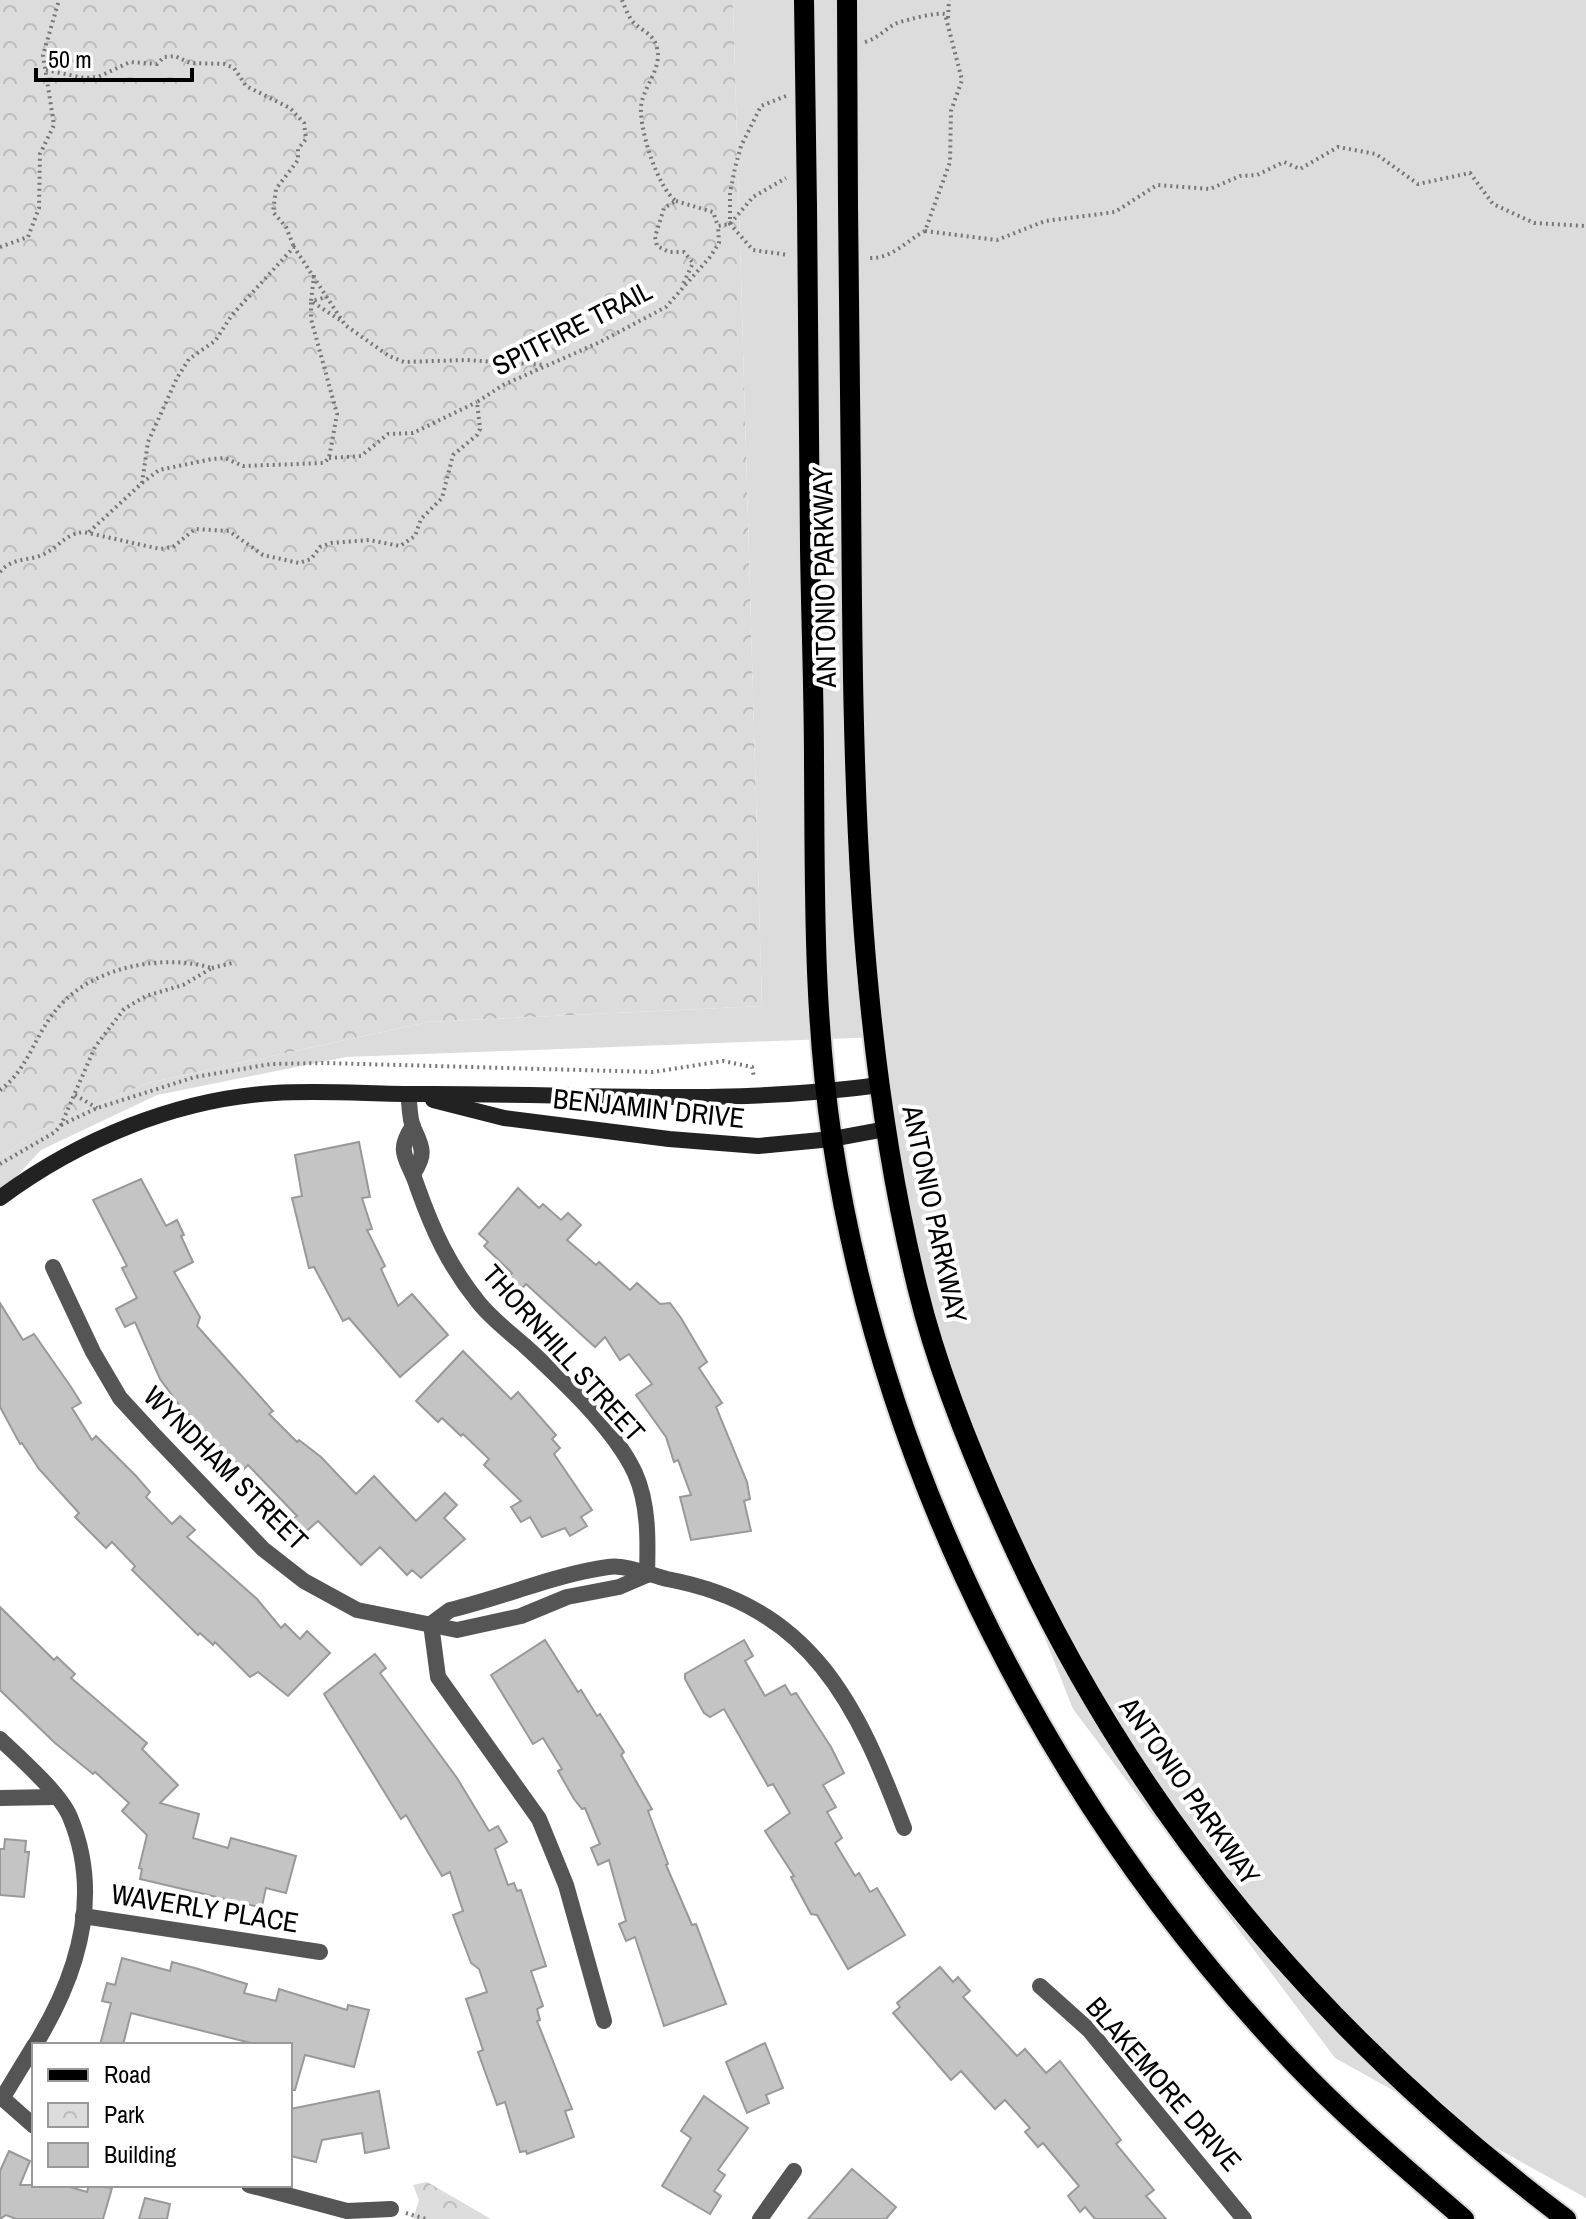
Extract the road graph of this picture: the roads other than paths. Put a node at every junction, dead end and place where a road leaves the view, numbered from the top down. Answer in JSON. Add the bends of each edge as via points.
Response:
{"nodes":[{"id":1,"x":804,"y":0,"type":"edge"},
{"id":2,"x":847,"y":0,"type":"edge"},
{"id":3,"x":880,"y":1085,"type":"junction"},
{"id":4,"x":827,"y":1093,"type":"junction"},
{"id":5,"x":408,"y":1094,"type":"junction"},
{"id":6,"x":886,"y":1129,"type":"junction"},
{"id":7,"x":832,"y":1139,"type":"junction"},
{"id":8,"x":0,"y":1198,"type":"edge"},
{"id":9,"x":53,"y":1267,"type":"dead end"},
{"id":10,"x":647,"y":1575,"type":"junction"},
{"id":11,"x":431,"y":1624,"type":"junction"},
{"id":12,"x":0,"y":1739,"type":"edge"},
{"id":13,"x":55,"y":1797,"type":"junction"},
{"id":14,"x":0,"y":1798,"type":"edge"},
{"id":15,"x":904,"y":1828,"type":"dead end"},
{"id":16,"x":83,"y":1916,"type":"junction"},
{"id":17,"x":320,"y":1952,"type":"dead end"},
{"id":18,"x":1040,"y":1986,"type":"dead end"},
{"id":19,"x":604,"y":2021,"type":"dead end"},
{"id":20,"x":35,"y":2043,"type":"edge"},
{"id":21,"x":32,"y":2049,"type":"edge"},
{"id":22,"x":1,"y":2097,"type":"edge"},
{"id":23,"x":32,"y":2124,"type":"edge"},
{"id":24,"x":794,"y":2171,"type":"dead end"},
{"id":25,"x":257,"y":2187,"type":"edge"},
{"id":26,"x":391,"y":2209,"type":"dead end"},
{"id":27,"x":760,"y":2219,"type":"edge"},
{"id":28,"x":1244,"y":2219,"type":"edge"},
{"id":29,"x":1464,"y":2219,"type":"edge"},
{"id":30,"x":1566,"y":2219,"type":"edge"}],
"edges":[{"from":1,"to":4,"type":"main road","name":"ANTONIO PARKWAY","bridge":true,"via":[[813,909]]},
{"from":2,"to":3,"type":"main road","name":"ANTONIO PARKWAY","bridge":true,"via":[[852,675],[865,953]]},
{"from":3,"to":4,"type":"main road","name":"BENJAMIN DRIVE"},
{"from":3,"to":6,"type":"main road","name":"ANTONIO PARKWAY"},
{"from":4,"to":5,"type":"main road","name":"BENJAMIN DRIVE","via":[[758,1098]]},
{"from":4,"to":7,"type":"main road","name":"ANTONIO PARKWAY"},
{"from":5,"to":7,"type":"main road","name":"BENJAMIN DRIVE","via":[[504,1118],[669,1139],[758,1146]]},
{"from":5,"to":8,"type":"main road","name":"BENJAMIN DRIVE","via":[[272,1093],[180,1109],[73,1151]]},
{"from":5,"to":10,"type":"street","name":"THORNHILL STREET","via":[[413,1126],[422,1139],[422,1161],[413,1174],[436,1241],[480,1305],[558,1376],[635,1473],[648,1527]]},
{"from":6,"to":7,"type":"main road","name":"BENJAMIN DRIVE"},
{"from":6,"to":30,"type":"main road","name":"ANTONIO PARKWAY","via":[[918,1291],[966,1439],[1030,1584],[1125,1754],[1237,1908],[1358,2044],[1434,2114]]},
{"from":7,"to":29,"type":"main road","name":"ANTONIO PARKWAY","via":[[880,1351],[915,1455],[1023,1694],[1113,1837],[1218,1977],[1292,2061]]},
{"from":9,"to":11,"type":"street","name":"WYNDHAM STREET","via":[[120,1398],[263,1549],[304,1581],[357,1610]]},
{"from":10,"to":11,"type":"street","via":[[612,1566],[597,1569],[450,1610]]},
{"from":10,"to":15,"type":"street","via":[[716,1592],[752,1608],[828,1671],[855,1711]]},
{"from":11,"to":19,"type":"street","via":[[438,1677],[539,1819],[566,1885]]},
{"from":12,"to":13,"type":"street"},
{"from":13,"to":14,"type":"street"},
{"from":13,"to":16,"type":"street","via":[[70,1814],[88,1879]]},
{"from":16,"to":17,"type":"street","name":"WAVERLY PLACE"},
{"from":16,"to":20,"type":"street","via":[[78,1954]]},
{"from":18,"to":28,"type":"street","name":"BLAKEMORE DRIVE","via":[[1089,2030]]},
{"from":21,"to":22,"type":"street"},
{"from":22,"to":23,"type":"street"},
{"from":24,"to":27,"type":"street"},
{"from":25,"to":26,"type":"street","via":[[347,2211]]}]}
